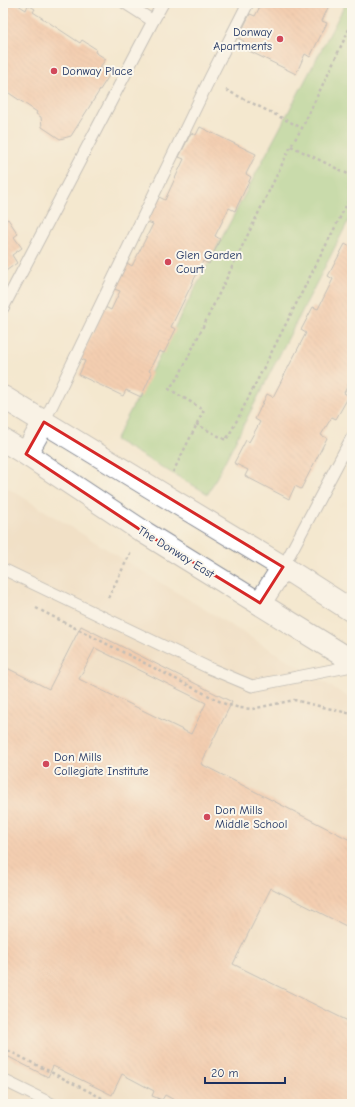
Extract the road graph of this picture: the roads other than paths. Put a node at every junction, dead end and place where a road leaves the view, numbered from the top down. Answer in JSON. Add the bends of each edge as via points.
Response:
{"nodes":[{"id":1,"x":125,"y":3,"type":"edge"},
{"id":2,"x":163,"y":3,"type":"edge"},
{"id":3,"x":248,"y":3,"type":"edge"},
{"id":4,"x":153,"y":21,"type":"junction"},
{"id":5,"x":3,"y":308,"type":"edge"},
{"id":6,"x":3,"y":397,"type":"edge"},
{"id":7,"x":44,"y":422,"type":"junction"},
{"id":8,"x":352,"y":437,"type":"edge"},
{"id":9,"x":3,"y":440,"type":"edge"},
{"id":10,"x":26,"y":454,"type":"junction"},
{"id":11,"x":283,"y":567,"type":"junction"},
{"id":12,"x":3,"y":569,"type":"edge"},
{"id":13,"x":260,"y":603,"type":"junction"},
{"id":14,"x":352,"y":611,"type":"edge"},
{"id":15,"x":352,"y":661,"type":"edge"},
{"id":16,"x":352,"y":666,"type":"edge"},
{"id":17,"x":3,"y":1080,"type":"edge"},
{"id":18,"x":52,"y":1104,"type":"edge"}],
"edges":[{"from":1,"to":4,"type":"lane"},
{"from":2,"to":4,"type":"lane"},
{"from":3,"to":7,"type":"lane"},
{"from":4,"to":5,"type":"lane"},
{"from":6,"to":7,"type":"street"},
{"from":7,"to":10,"type":"street"},
{"from":7,"to":11,"type":"street"},
{"from":8,"to":11,"type":"lane"},
{"from":9,"to":10,"type":"street","name":"The Donway East"},
{"from":10,"to":13,"type":"street","name":"The Donway East","via":[[142,531]]},
{"from":11,"to":13,"type":"street"},
{"from":11,"to":14,"type":"street"},
{"from":12,"to":16,"type":"lane","via":[[252,686]]},
{"from":13,"to":15,"type":"street","name":"The Donway East"},
{"from":17,"to":18,"type":"lane"}]}
